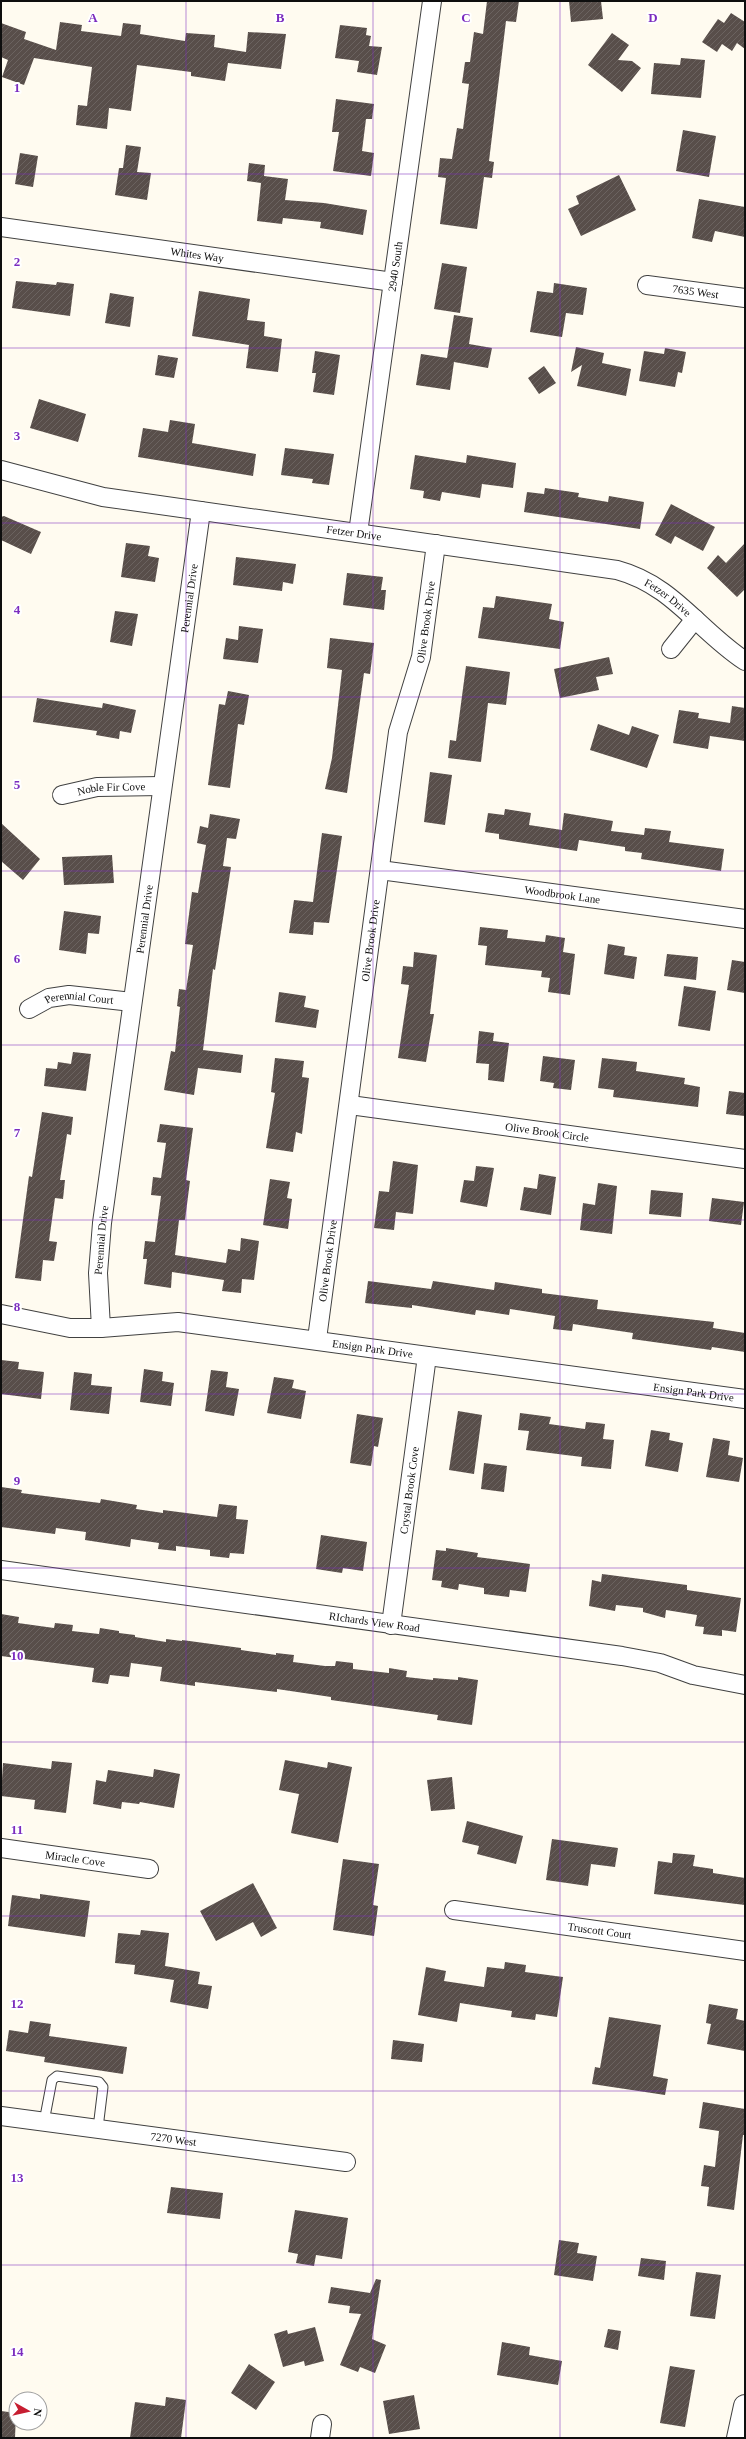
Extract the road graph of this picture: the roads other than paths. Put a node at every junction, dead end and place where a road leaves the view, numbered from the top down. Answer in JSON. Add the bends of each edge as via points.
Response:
{"nodes":[{"id":1,"x":432,"y":1,"type":"edge"},
{"id":2,"x":1,"y":227,"type":"edge"},
{"id":3,"x":393,"y":282,"type":"junction"},
{"id":4,"x":647,"y":284,"type":"dead end"},
{"id":5,"x":745,"y":298,"type":"edge"},
{"id":6,"x":1,"y":470,"type":"edge"},
{"id":7,"x":201,"y":510,"type":"junction"},
{"id":8,"x":358,"y":533,"type":"junction"},
{"id":9,"x":436,"y":544,"type":"junction"},
{"id":10,"x":695,"y":619,"type":"junction"},
{"id":11,"x":671,"y":649,"type":"dead end"},
{"id":12,"x":745,"y":661,"type":"edge"},
{"id":13,"x":162,"y":786,"type":"junction"},
{"id":14,"x":62,"y":795,"type":"dead end"},
{"id":15,"x":380,"y":870,"type":"junction"},
{"id":16,"x":745,"y":919,"type":"edge"},
{"id":17,"x":132,"y":1002,"type":"junction"},
{"id":18,"x":28,"y":1009,"type":"dead end"},
{"id":19,"x":350,"y":1105,"type":"junction"},
{"id":20,"x":745,"y":1159,"type":"edge"},
{"id":21,"x":1,"y":1314,"type":"edge"},
{"id":22,"x":102,"y":1328,"type":"junction"},
{"id":23,"x":317,"y":1339,"type":"junction"},
{"id":24,"x":427,"y":1356,"type":"junction"},
{"id":25,"x":745,"y":1399,"type":"edge"},
{"id":26,"x":1,"y":1570,"type":"edge"},
{"id":27,"x":390,"y":1625,"type":"junction"},
{"id":28,"x":745,"y":1685,"type":"edge"},
{"id":29,"x":1,"y":1848,"type":"edge"},
{"id":30,"x":149,"y":1869,"type":"dead end"},
{"id":31,"x":454,"y":1910,"type":"dead end"},
{"id":32,"x":745,"y":1951,"type":"edge"},
{"id":33,"x":1,"y":2116,"type":"edge"},
{"id":34,"x":44,"y":2122,"type":"junction"},
{"id":35,"x":98,"y":2128,"type":"junction"},
{"id":36,"x":346,"y":2162,"type":"dead end"},
{"id":37,"x":745,"y":2406,"type":"edge"},
{"id":38,"x":738,"y":2438,"type":"edge"}],
"edges":[{"from":1,"to":3,"type":"street","name":"2940 South"},
{"from":2,"to":3,"type":"street","name":"Whites Way"},
{"from":3,"to":8,"type":"street","name":"2940 South"},
{"from":4,"to":5,"type":"street","name":"7635 West"},
{"from":6,"to":7,"type":"street","name":"Fetzer Drive","via":[[103,498]]},
{"from":7,"to":8,"type":"street","name":"Fetzer Drive"},
{"from":7,"to":13,"type":"street","name":"Perennial Drive"},
{"from":8,"to":9,"type":"street","name":"Fetzer Drive"},
{"from":9,"to":10,"type":"street","name":"Fetzer Drive","via":[[590,565],[637,575],[665,593]]},
{"from":9,"to":15,"type":"street","name":"Olive Brook Drive","via":[[421,657],[398,732]]},
{"from":10,"to":11,"type":"street","name":"Fetzer Drive"},
{"from":10,"to":12,"type":"street","name":"Fetzer Drive","via":[[722,646]]},
{"from":13,"to":14,"type":"street","name":"Noble Fir Cove","via":[[97,787]]},
{"from":13,"to":17,"type":"street","name":"Perennial Drive"},
{"from":15,"to":16,"type":"street","name":"Woodbrook Lane"},
{"from":15,"to":19,"type":"street","name":"Olive Brook Drive"},
{"from":17,"to":18,"type":"street","name":"Perennial Court","via":[[69,995],[49,998]]},
{"from":17,"to":22,"type":"street","name":"Perennial Drive","via":[[102,1223],[98,1273]]},
{"from":19,"to":20,"type":"street","name":"Olive Brook Circle"},
{"from":19,"to":23,"type":"street","name":"Olive Brook Drive"},
{"from":21,"to":22,"type":"street","name":"Ensign Park Drive","via":[[70,1328]]},
{"from":22,"to":23,"type":"street","name":"Ensign Park Drive","via":[[178,1322]]},
{"from":23,"to":24,"type":"street","name":"Ensign Park Drive"},
{"from":24,"to":25,"type":"street","name":"Ensign Park Drive"},
{"from":24,"to":27,"type":"street","name":"Crystal Brook Cove"},
{"from":26,"to":27,"type":"street","name":"RIchards View Road"},
{"from":27,"to":28,"type":"street","name":"RIchards View Road","via":[[622,1656],[660,1663],[693,1675]]},
{"from":29,"to":30,"type":"street","name":"Miracle Cove"},
{"from":31,"to":32,"type":"street","name":"Truscott Court"},
{"from":33,"to":34,"type":"street","name":"7270 West"},
{"from":34,"to":35,"type":"street","name":"7270 West"},
{"from":34,"to":35,"type":"lane","via":[[52,2080],[57,2076],[98,2082],[103,2087]]},
{"from":35,"to":36,"type":"street","name":"7270 West"},
{"from":37,"to":38,"type":"street"}]}
